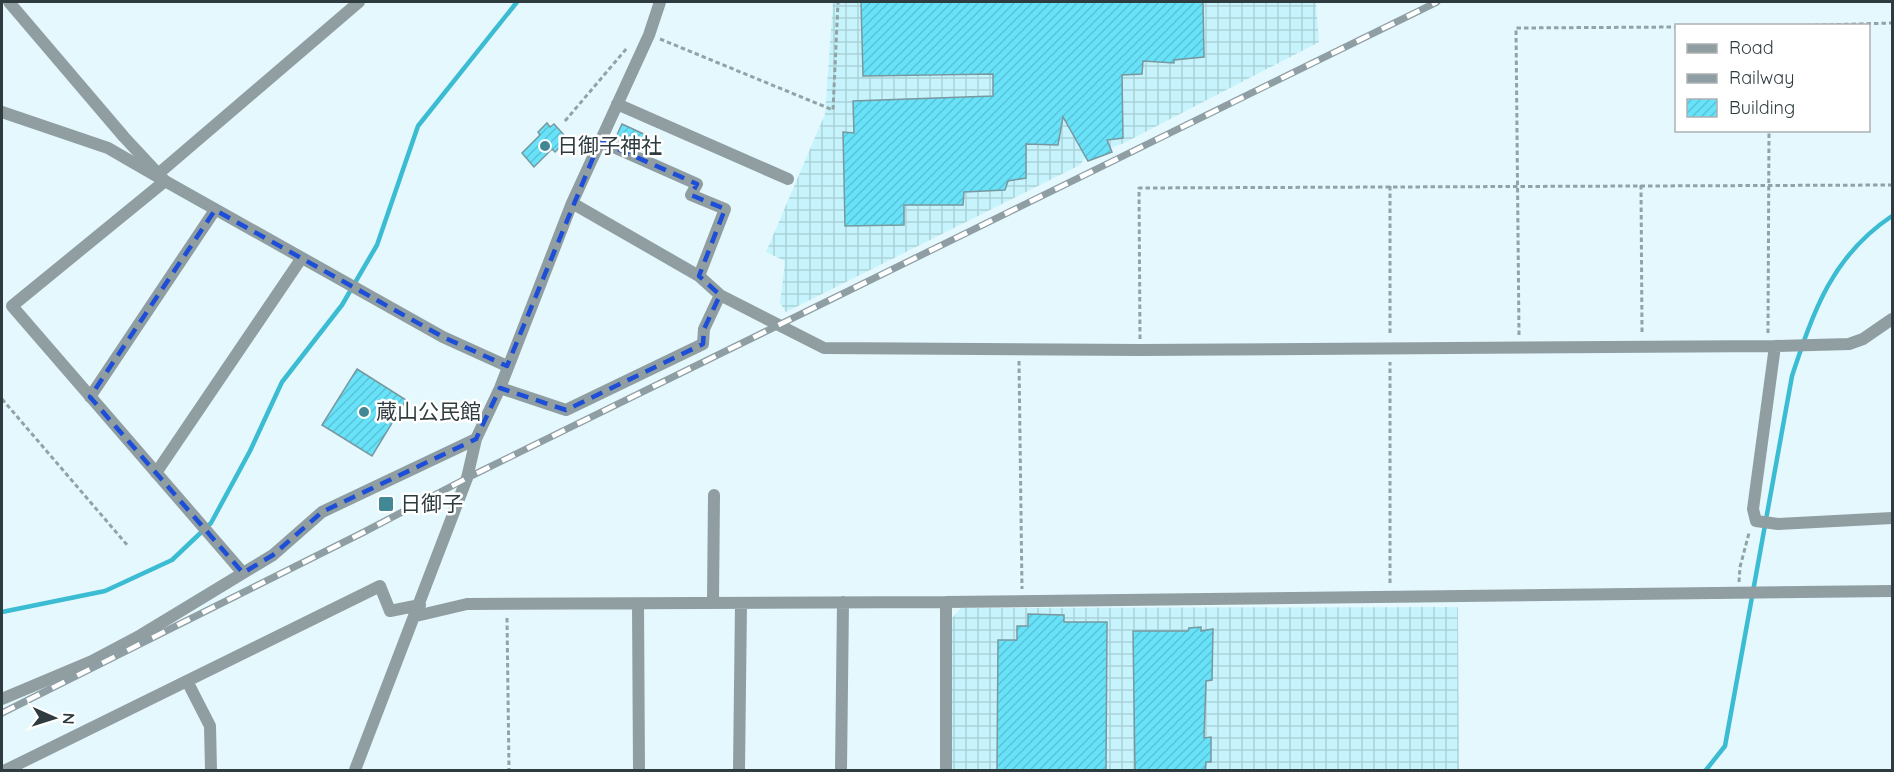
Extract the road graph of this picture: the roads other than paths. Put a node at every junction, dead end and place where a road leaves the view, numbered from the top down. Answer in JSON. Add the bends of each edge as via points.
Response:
{"nodes":[{"id":1,"x":9,"y":2,"type":"edge"},
{"id":2,"x":359,"y":2,"type":"edge"},
{"id":3,"x":660,"y":2,"type":"edge"},
{"id":4,"x":617,"y":104,"type":"junction"},
{"id":5,"x":2,"y":112,"type":"edge"},
{"id":6,"x":600,"y":141,"type":"junction"},
{"id":7,"x":161,"y":177,"type":"junction"},
{"id":8,"x":788,"y":179,"type":"dead end"},
{"id":9,"x":572,"y":203,"type":"junction"},
{"id":10,"x":215,"y":210,"type":"junction"},
{"id":11,"x":301,"y":259,"type":"junction"},
{"id":12,"x":699,"y":276,"type":"junction"},
{"id":13,"x":720,"y":295,"type":"junction"},
{"id":14,"x":1893,"y":319,"type":"edge"},
{"id":15,"x":1776,"y":346,"type":"junction"},
{"id":16,"x":507,"y":366,"type":"junction"},
{"id":17,"x":500,"y":388,"type":"junction"},
{"id":18,"x":90,"y":397,"type":"junction"},
{"id":19,"x":476,"y":439,"type":"junction"},
{"id":20,"x":156,"y":472,"type":"junction"},
{"id":21,"x":714,"y":495,"type":"dead end"},
{"id":22,"x":1893,"y":518,"type":"edge"},
{"id":23,"x":243,"y":573,"type":"junction"},
{"id":24,"x":1893,"y":591,"type":"edge"},
{"id":25,"x":843,"y":602,"type":"junction"},
{"id":26,"x":945,"y":602,"type":"junction"},
{"id":27,"x":713,"y":603,"type":"junction"},
{"id":28,"x":741,"y":603,"type":"junction"},
{"id":29,"x":638,"y":604,"type":"junction"},
{"id":30,"x":418,"y":610,"type":"junction"},
{"id":31,"x":187,"y":681,"type":"junction"},
{"id":32,"x":2,"y":699,"type":"edge"},
{"id":33,"x":22,"y":767,"type":"edge"},
{"id":34,"x":6,"y":771,"type":"edge"},
{"id":35,"x":211,"y":771,"type":"edge"},
{"id":36,"x":355,"y":771,"type":"edge"},
{"id":37,"x":639,"y":771,"type":"edge"},
{"id":38,"x":739,"y":771,"type":"edge"},
{"id":39,"x":841,"y":771,"type":"edge"},
{"id":40,"x":946,"y":771,"type":"edge"}],
"edges":[{"from":1,"to":7,"type":"street"},
{"from":2,"to":7,"type":"street"},
{"from":3,"to":4,"type":"street"},
{"from":4,"to":6,"type":"street"},
{"from":4,"to":8,"type":"street"},
{"from":5,"to":7,"type":"street","via":[[108,148]]},
{"from":6,"to":9,"type":"street"},
{"from":6,"to":12,"type":"street","via":[[697,184],[691,195],[725,209]]},
{"from":7,"to":10,"type":"street"},
{"from":7,"to":18,"type":"street","via":[[12,306]]},
{"from":9,"to":12,"type":"street"},
{"from":9,"to":16,"type":"street"},
{"from":10,"to":11,"type":"street"},
{"from":10,"to":18,"type":"street"},
{"from":11,"to":16,"type":"street","via":[[443,337]]},
{"from":11,"to":20,"type":"street"},
{"from":12,"to":13,"type":"street"},
{"from":13,"to":15,"type":"street","via":[[824,348]]},
{"from":13,"to":17,"type":"street","via":[[704,328],[703,344],[567,410]]},
{"from":14,"to":15,"type":"street","via":[[1849,344]]},
{"from":15,"to":22,"type":"street","via":[[1753,509],[1758,521],[1778,524]]},
{"from":16,"to":17,"type":"street"},
{"from":17,"to":19,"type":"street"},
{"from":18,"to":20,"type":"street"},
{"from":19,"to":23,"type":"street","via":[[322,512],[273,555]]},
{"from":19,"to":30,"type":"street","via":[[467,478]]},
{"from":20,"to":23,"type":"street"},
{"from":21,"to":27,"type":"street"},
{"from":23,"to":32,"type":"street","via":[[92,661]]},
{"from":24,"to":26,"type":"street"},
{"from":25,"to":26,"type":"street"},
{"from":25,"to":28,"type":"street"},
{"from":25,"to":39,"type":"street"},
{"from":26,"to":40,"type":"street"},
{"from":27,"to":28,"type":"street"},
{"from":27,"to":29,"type":"street"},
{"from":28,"to":38,"type":"street"},
{"from":29,"to":30,"type":"street","via":[[467,604]]},
{"from":29,"to":37,"type":"street"},
{"from":30,"to":31,"type":"street","via":[[390,611],[380,586]]},
{"from":30,"to":36,"type":"street"},
{"from":31,"to":33,"type":"street"},
{"from":31,"to":35,"type":"street","via":[[210,726]]},
{"from":33,"to":34,"type":"street"}]}
